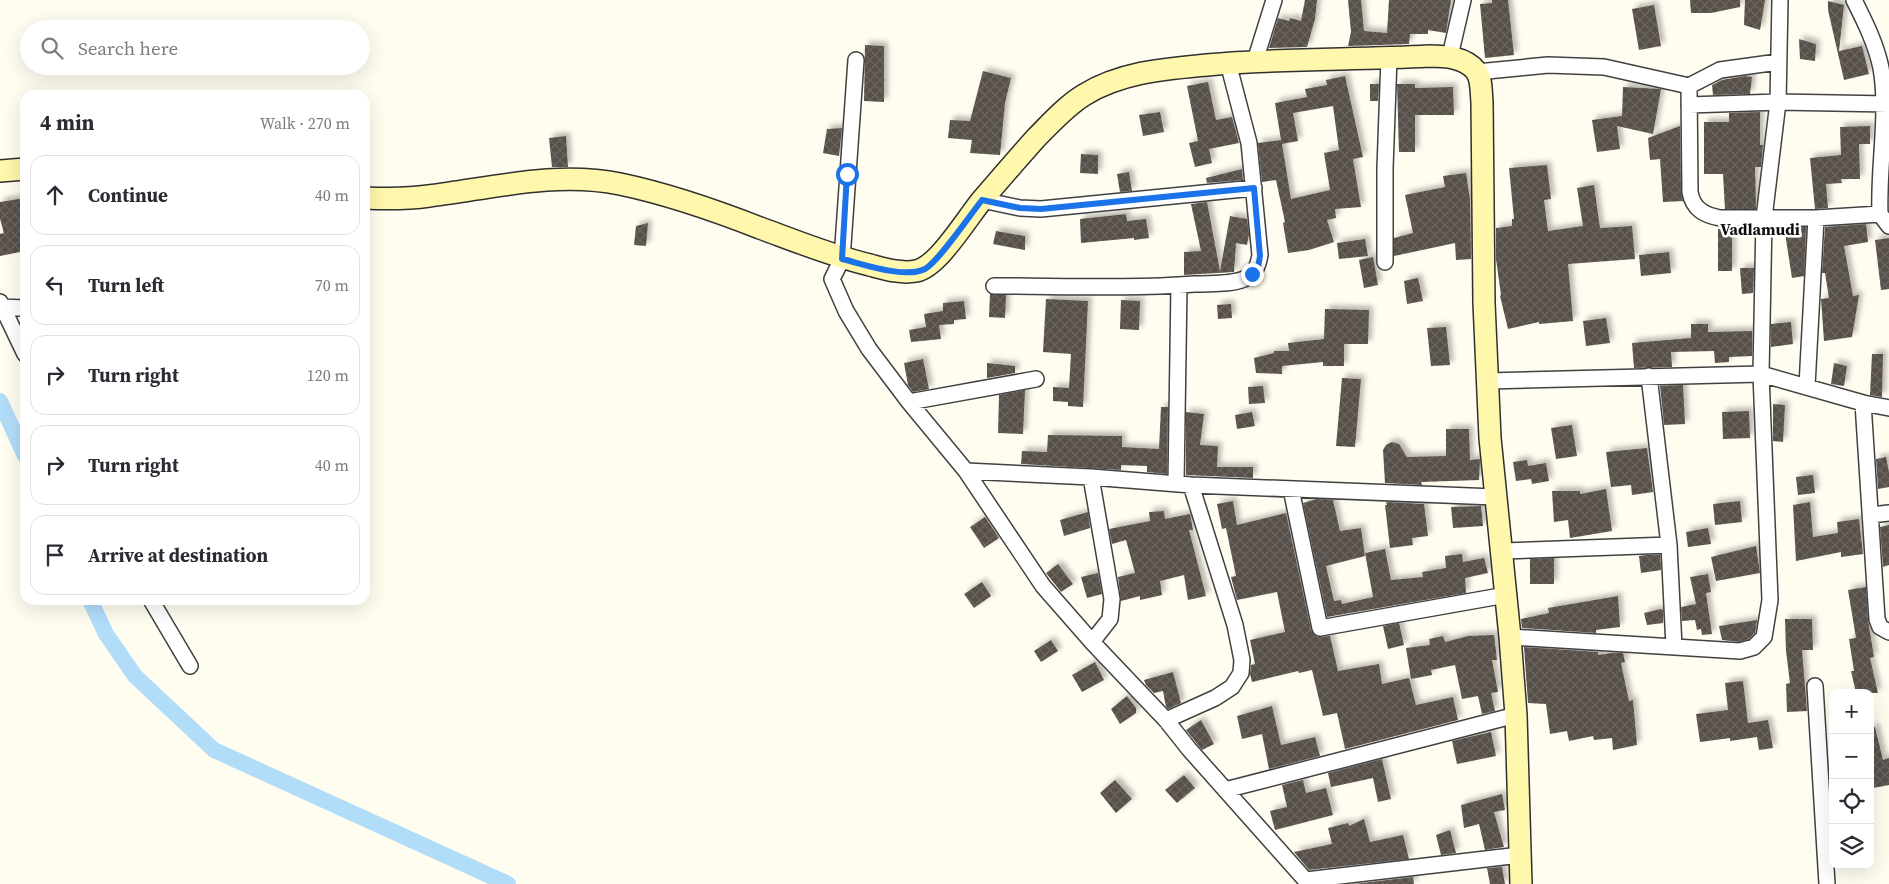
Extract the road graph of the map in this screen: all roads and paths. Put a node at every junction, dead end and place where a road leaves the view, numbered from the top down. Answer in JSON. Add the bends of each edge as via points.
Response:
{"nodes":[{"id":1,"x":1274,"y":0,"type":"edge"},
{"id":2,"x":1463,"y":0,"type":"edge"},
{"id":3,"x":1780,"y":0,"type":"edge"},
{"id":4,"x":1854,"y":0,"type":"edge"},
{"id":5,"x":1450,"y":56,"type":"junction"},
{"id":6,"x":1389,"y":58,"type":"junction"},
{"id":7,"x":856,"y":60,"type":"dead end"},
{"id":8,"x":1255,"y":61,"type":"junction"},
{"id":9,"x":1778,"y":62,"type":"junction"},
{"id":10,"x":1228,"y":63,"type":"junction"},
{"id":11,"x":1477,"y":72,"type":"junction"},
{"id":12,"x":1689,"y":86,"type":"junction"},
{"id":13,"x":1778,"y":102,"type":"junction"},
{"id":14,"x":1886,"y":104,"type":"edge"},
{"id":15,"x":1689,"y":105,"type":"junction"},
{"id":16,"x":20,"y":169,"type":"edge"},
{"id":17,"x":0,"y":171,"type":"edge"},
{"id":18,"x":1254,"y":188,"type":"junction"},
{"id":19,"x":370,"y":198,"type":"edge"},
{"id":20,"x":982,"y":200,"type":"junction"},
{"id":21,"x":1764,"y":218,"type":"junction"},
{"id":22,"x":1816,"y":218,"type":"junction"},
{"id":23,"x":1885,"y":220,"type":"edge"},
{"id":24,"x":842,"y":259,"type":"junction"},
{"id":25,"x":1385,"y":262,"type":"dead end"},
{"id":26,"x":994,"y":286,"type":"dead end"},
{"id":27,"x":1180,"y":286,"type":"junction"},
{"id":28,"x":1,"y":305,"type":"edge"},
{"id":29,"x":20,"y":307,"type":"edge"},
{"id":30,"x":20,"y":344,"type":"edge"},
{"id":31,"x":1761,"y":374,"type":"junction"},
{"id":32,"x":1649,"y":376,"type":"junction"},
{"id":33,"x":1036,"y":380,"type":"dead end"},
{"id":34,"x":1487,"y":381,"type":"junction"},
{"id":35,"x":1807,"y":386,"type":"junction"},
{"id":36,"x":909,"y":402,"type":"junction"},
{"id":37,"x":1863,"y":402,"type":"junction"},
{"id":38,"x":1889,"y":408,"type":"edge"},
{"id":39,"x":966,"y":471,"type":"junction"},
{"id":40,"x":1091,"y":477,"type":"junction"},
{"id":41,"x":1184,"y":485,"type":"junction"},
{"id":42,"x":1291,"y":489,"type":"junction"},
{"id":43,"x":1495,"y":497,"type":"junction"},
{"id":44,"x":1889,"y":513,"type":"edge"},
{"id":45,"x":1871,"y":515,"type":"junction"},
{"id":46,"x":1669,"y":544,"type":"junction"},
{"id":47,"x":1502,"y":551,"type":"junction"},
{"id":48,"x":1506,"y":595,"type":"junction"},
{"id":49,"x":154,"y":605,"type":"edge"},
{"id":50,"x":1889,"y":632,"type":"edge"},
{"id":51,"x":1510,"y":637,"type":"junction"},
{"id":52,"x":1092,"y":642,"type":"junction"},
{"id":53,"x":1674,"y":647,"type":"junction"},
{"id":54,"x":190,"y":666,"type":"dead end"},
{"id":55,"x":1816,"y":686,"type":"dead end"},
{"id":56,"x":1516,"y":715,"type":"junction"},
{"id":57,"x":1166,"y":720,"type":"junction"},
{"id":58,"x":1225,"y":790,"type":"junction"},
{"id":59,"x":1520,"y":855,"type":"junction"},
{"id":60,"x":1307,"y":882,"type":"edge"},
{"id":61,"x":1521,"y":884,"type":"edge"},
{"id":62,"x":1828,"y":884,"type":"edge"}],
"edges":[{"from":1,"to":8,"type":"street"},
{"from":2,"to":5,"type":"street"},
{"from":3,"to":9,"type":"street"},
{"from":4,"to":14,"type":"street","via":[[1876,51]]},
{"from":5,"to":6,"type":"main road"},
{"from":5,"to":11,"type":"main road"},
{"from":6,"to":8,"type":"main road"},
{"from":6,"to":25,"type":"street"},
{"from":7,"to":24,"type":"street"},
{"from":8,"to":10,"type":"main road"},
{"from":9,"to":12,"type":"street","via":[[1720,70]]},
{"from":9,"to":13,"type":"street"},
{"from":10,"to":18,"type":"street","via":[[1249,143]]},
{"from":10,"to":20,"type":"main road","via":[[1141,73],[1115,80],[1083,95],[1058,116]]},
{"from":11,"to":12,"type":"street","via":[[1548,64],[1604,67]]},
{"from":11,"to":34,"type":"main road","via":[[1482,102]]},
{"from":12,"to":15,"type":"street"},
{"from":13,"to":14,"type":"street"},
{"from":13,"to":15,"type":"street"},
{"from":13,"to":21,"type":"street"},
{"from":14,"to":23,"type":"street"},
{"from":15,"to":21,"type":"street","via":[[1692,202],[1697,209],[1720,218]]},
{"from":16,"to":17,"type":"main road"},
{"from":18,"to":20,"type":"street","via":[[1041,209]]},
{"from":18,"to":27,"type":"street","via":[[1260,256],[1258,267],[1244,279],[1233,282]]},
{"from":19,"to":24,"type":"main road","via":[[427,196],[545,179],[618,183],[674,197]]},
{"from":20,"to":24,"type":"main road","via":[[936,259],[925,268],[901,272]]},
{"from":21,"to":22,"type":"street"},
{"from":21,"to":31,"type":"street"},
{"from":22,"to":23,"type":"street"},
{"from":22,"to":35,"type":"street"},
{"from":24,"to":36,"type":"street","via":[[832,279],[846,311]]},
{"from":26,"to":27,"type":"street"},
{"from":27,"to":41,"type":"street"},
{"from":28,"to":29,"type":"street"},
{"from":28,"to":30,"type":"street"},
{"from":31,"to":32,"type":"street"},
{"from":31,"to":35,"type":"street"},
{"from":31,"to":53,"type":"street","via":[[1770,600],[1764,637],[1754,647],[1740,651]]},
{"from":32,"to":34,"type":"street"},
{"from":32,"to":46,"type":"street"},
{"from":33,"to":36,"type":"street"},
{"from":34,"to":43,"type":"main road"},
{"from":35,"to":37,"type":"street"},
{"from":36,"to":39,"type":"street"},
{"from":37,"to":38,"type":"street"},
{"from":37,"to":45,"type":"street"},
{"from":39,"to":40,"type":"street"},
{"from":39,"to":52,"type":"street","via":[[1043,586]]},
{"from":40,"to":41,"type":"street"},
{"from":40,"to":52,"type":"street","via":[[1112,599],[1110,619]]},
{"from":41,"to":42,"type":"street"},
{"from":41,"to":57,"type":"street","via":[[1235,625],[1242,653],[1241,673],[1232,687],[1215,698]]},
{"from":42,"to":43,"type":"street"},
{"from":42,"to":48,"type":"street","via":[[1320,628]]},
{"from":43,"to":47,"type":"main road"},
{"from":44,"to":45,"type":"street"},
{"from":45,"to":50,"type":"street","via":[[1877,618],[1880,627]]},
{"from":46,"to":47,"type":"street"},
{"from":46,"to":53,"type":"street"},
{"from":47,"to":48,"type":"main road"},
{"from":48,"to":51,"type":"main road"},
{"from":49,"to":54,"type":"street"},
{"from":51,"to":53,"type":"street"},
{"from":51,"to":56,"type":"main road"},
{"from":52,"to":57,"type":"street"},
{"from":55,"to":62,"type":"street"},
{"from":56,"to":58,"type":"street"},
{"from":56,"to":59,"type":"main road"},
{"from":57,"to":58,"type":"street"},
{"from":58,"to":60,"type":"street"},
{"from":59,"to":60,"type":"street"},
{"from":59,"to":61,"type":"main road"}]}
